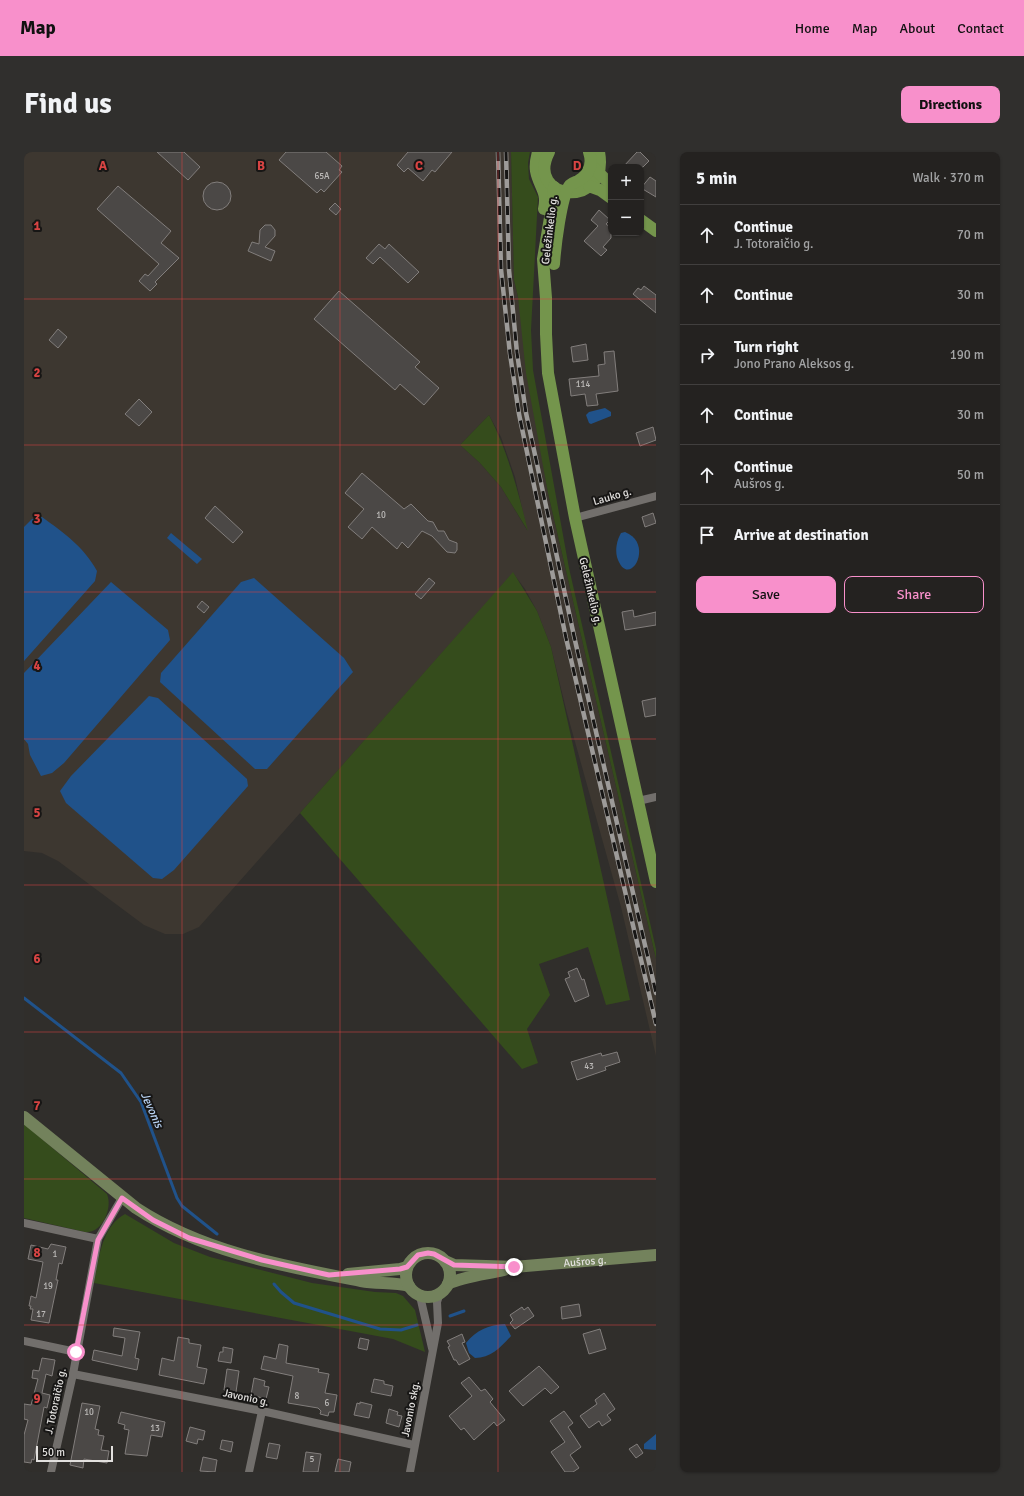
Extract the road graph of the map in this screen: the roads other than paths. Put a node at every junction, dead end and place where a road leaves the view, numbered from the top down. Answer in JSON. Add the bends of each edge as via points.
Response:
{"nodes":[{"id":1,"x":538,"y":152,"type":"edge"},
{"id":2,"x":549,"y":152,"type":"edge"},
{"id":3,"x":589,"y":152,"type":"edge"},
{"id":4,"x":599,"y":152,"type":"edge"},
{"id":5,"x":594,"y":168,"type":"junction"},
{"id":6,"x":608,"y":182,"type":"edge"},
{"id":7,"x":589,"y":186,"type":"junction"},
{"id":8,"x":554,"y":187,"type":"junction"},
{"id":9,"x":572,"y":192,"type":"junction"},
{"id":10,"x":608,"y":196,"type":"edge"},
{"id":11,"x":548,"y":261,"type":"junction"},
{"id":12,"x":656,"y":496,"type":"edge"},
{"id":13,"x":574,"y":518,"type":"junction"},
{"id":14,"x":656,"y":797,"type":"edge"},
{"id":15,"x":638,"y":801,"type":"junction"},
{"id":16,"x":656,"y":882,"type":"edge"},
{"id":17,"x":24,"y":1117,"type":"edge"},
{"id":18,"x":122,"y":1198,"type":"junction"},
{"id":19,"x":24,"y":1223,"type":"edge"},
{"id":20,"x":98,"y":1240,"type":"junction"},
{"id":21,"x":656,"y":1255,"type":"edge"},
{"id":22,"x":445,"y":1261,"type":"junction"},
{"id":23,"x":407,"y":1267,"type":"junction"},
{"id":24,"x":514,"y":1267,"type":"junction"},
{"id":25,"x":329,"y":1275,"type":"junction"},
{"id":26,"x":409,"y":1286,"type":"junction"},
{"id":27,"x":444,"y":1289,"type":"junction"},
{"id":28,"x":420,"y":1296,"type":"junction"},
{"id":29,"x":24,"y":1341,"type":"edge"},
{"id":30,"x":432,"y":1351,"type":"junction"},
{"id":31,"x":76,"y":1352,"type":"junction"},
{"id":32,"x":73,"y":1374,"type":"junction"},
{"id":33,"x":262,"y":1412,"type":"junction"},
{"id":34,"x":414,"y":1445,"type":"junction"},
{"id":35,"x":51,"y":1472,"type":"edge"},
{"id":36,"x":249,"y":1472,"type":"edge"},
{"id":37,"x":410,"y":1472,"type":"edge"}],
"edges":[{"from":1,"to":11,"type":"main road","via":[[536,172],[546,200],[541,238]]},
{"from":2,"to":8,"type":"main road","via":[[545,159],[544,171]]},
{"from":3,"to":5,"type":"main road"},
{"from":4,"to":5,"type":"main road","via":[[600,163]]},
{"from":5,"to":6,"type":"main road"},
{"from":5,"to":7,"type":"main road"},
{"from":5,"to":9,"type":"main road","via":[[571,184]]},
{"from":7,"to":9,"type":"main road"},
{"from":7,"to":10,"type":"main road"},
{"from":8,"to":9,"type":"main road"},
{"from":8,"to":11,"type":"main road","name":"Geležinkelio g."},
{"from":9,"to":11,"type":"main road","name":"Geležinkelio g."},
{"from":11,"to":13,"type":"main road","name":"Geležinkelio g.","via":[[548,373]]},
{"from":12,"to":13,"type":"street","name":"Lauko g."},
{"from":13,"to":15,"type":"main road","name":"Geležinkelio g."},
{"from":14,"to":15,"type":"street"},
{"from":15,"to":16,"type":"main road","name":"Geležinkelio g."},
{"from":17,"to":18,"type":"street"},
{"from":18,"to":20,"type":"street","name":"J. Totoraičio g."},
{"from":18,"to":25,"type":"street","via":[[153,1220],[209,1245]]},
{"from":19,"to":20,"type":"street"},
{"from":20,"to":31,"type":"street","name":"J. Totoraičio g."},
{"from":21,"to":24,"type":"street","name":"Aušros g."},
{"from":22,"to":23,"type":"street","via":[[434,1254],[423,1253],[413,1258]]},
{"from":22,"to":24,"type":"street","name":"Aušros g.","via":[[454,1265]]},
{"from":22,"to":27,"type":"street","via":[[450,1272]]},
{"from":23,"to":25,"type":"street","via":[[378,1272]]},
{"from":23,"to":26,"type":"street","via":[[406,1277]]},
{"from":24,"to":27,"type":"street","name":"Aušros g.","via":[[456,1280]]},
{"from":25,"to":26,"type":"street"},
{"from":26,"to":28,"type":"street"},
{"from":27,"to":28,"type":"street","via":[[430,1297]]},
{"from":27,"to":30,"type":"street","name":"Javonio skg.","via":[[437,1302],[438,1323]]},
{"from":28,"to":30,"type":"street","name":"Javonio skg."},
{"from":29,"to":31,"type":"street"},
{"from":30,"to":34,"type":"street","name":"Javonio skg."},
{"from":31,"to":32,"type":"street","name":"J. Totoraičio g."},
{"from":32,"to":33,"type":"street","name":"Javonio g."},
{"from":32,"to":35,"type":"street","name":"J. Totoraičio g."},
{"from":33,"to":34,"type":"street","name":"Javonio g."},
{"from":33,"to":36,"type":"street"},
{"from":34,"to":37,"type":"street","name":"Javonio skg."}]}
